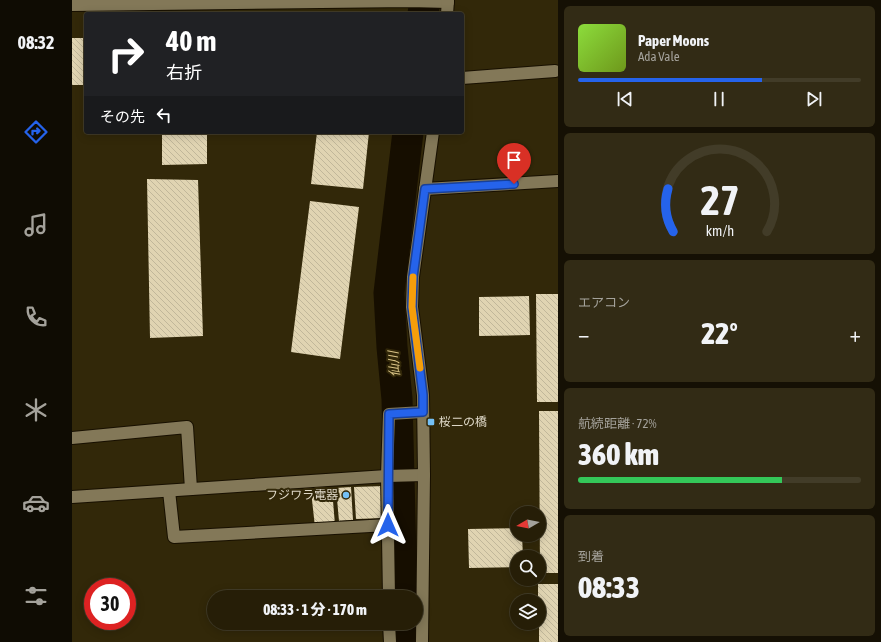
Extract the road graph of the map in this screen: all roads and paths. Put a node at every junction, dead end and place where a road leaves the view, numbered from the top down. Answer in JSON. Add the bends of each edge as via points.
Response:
{"nodes":[{"id":1,"x":72,"y":5,"type":"edge"},
{"id":2,"x":447,"y":5,"type":"edge"},
{"id":3,"x":555,"y":71,"type":"dead end"},
{"id":4,"x":464,"y":78,"type":"edge"},
{"id":5,"x":433,"y":134,"type":"edge"},
{"id":6,"x":558,"y":181,"type":"edge"},
{"id":7,"x":425,"y":189,"type":"junction"},
{"id":8,"x":423,"y":412,"type":"junction"},
{"id":9,"x":72,"y":438,"type":"edge"},
{"id":10,"x":424,"y":475,"type":"junction"},
{"id":11,"x":388,"y":476,"type":"junction"},
{"id":12,"x":191,"y":489,"type":"junction"},
{"id":13,"x":169,"y":491,"type":"junction"},
{"id":14,"x":72,"y":497,"type":"edge"},
{"id":15,"x":388,"y":525,"type":"junction"},
{"id":16,"x":389,"y":590,"type":"edge"},
{"id":17,"x":390,"y":630,"type":"edge"},
{"id":18,"x":390,"y":642,"type":"edge"},
{"id":19,"x":422,"y":642,"type":"edge"}],
"edges":[{"from":1,"to":2,"type":"street","via":[[410,1]]},
{"from":3,"to":4,"type":"street"},
{"from":5,"to":7,"type":"street"},
{"from":6,"to":7,"type":"street"},
{"from":7,"to":8,"type":"street","via":[[413,277],[412,307]]},
{"from":8,"to":10,"type":"street"},
{"from":8,"to":11,"type":"street","via":[[389,414]]},
{"from":9,"to":12,"type":"street","via":[[187,427]]},
{"from":10,"to":11,"type":"street"},
{"from":10,"to":19,"type":"street"},
{"from":11,"to":12,"type":"street"},
{"from":11,"to":15,"type":"street"},
{"from":12,"to":13,"type":"street"},
{"from":13,"to":14,"type":"street"},
{"from":13,"to":15,"type":"street","via":[[174,537]]},
{"from":15,"to":16,"type":"street"},
{"from":17,"to":18,"type":"street"}]}
